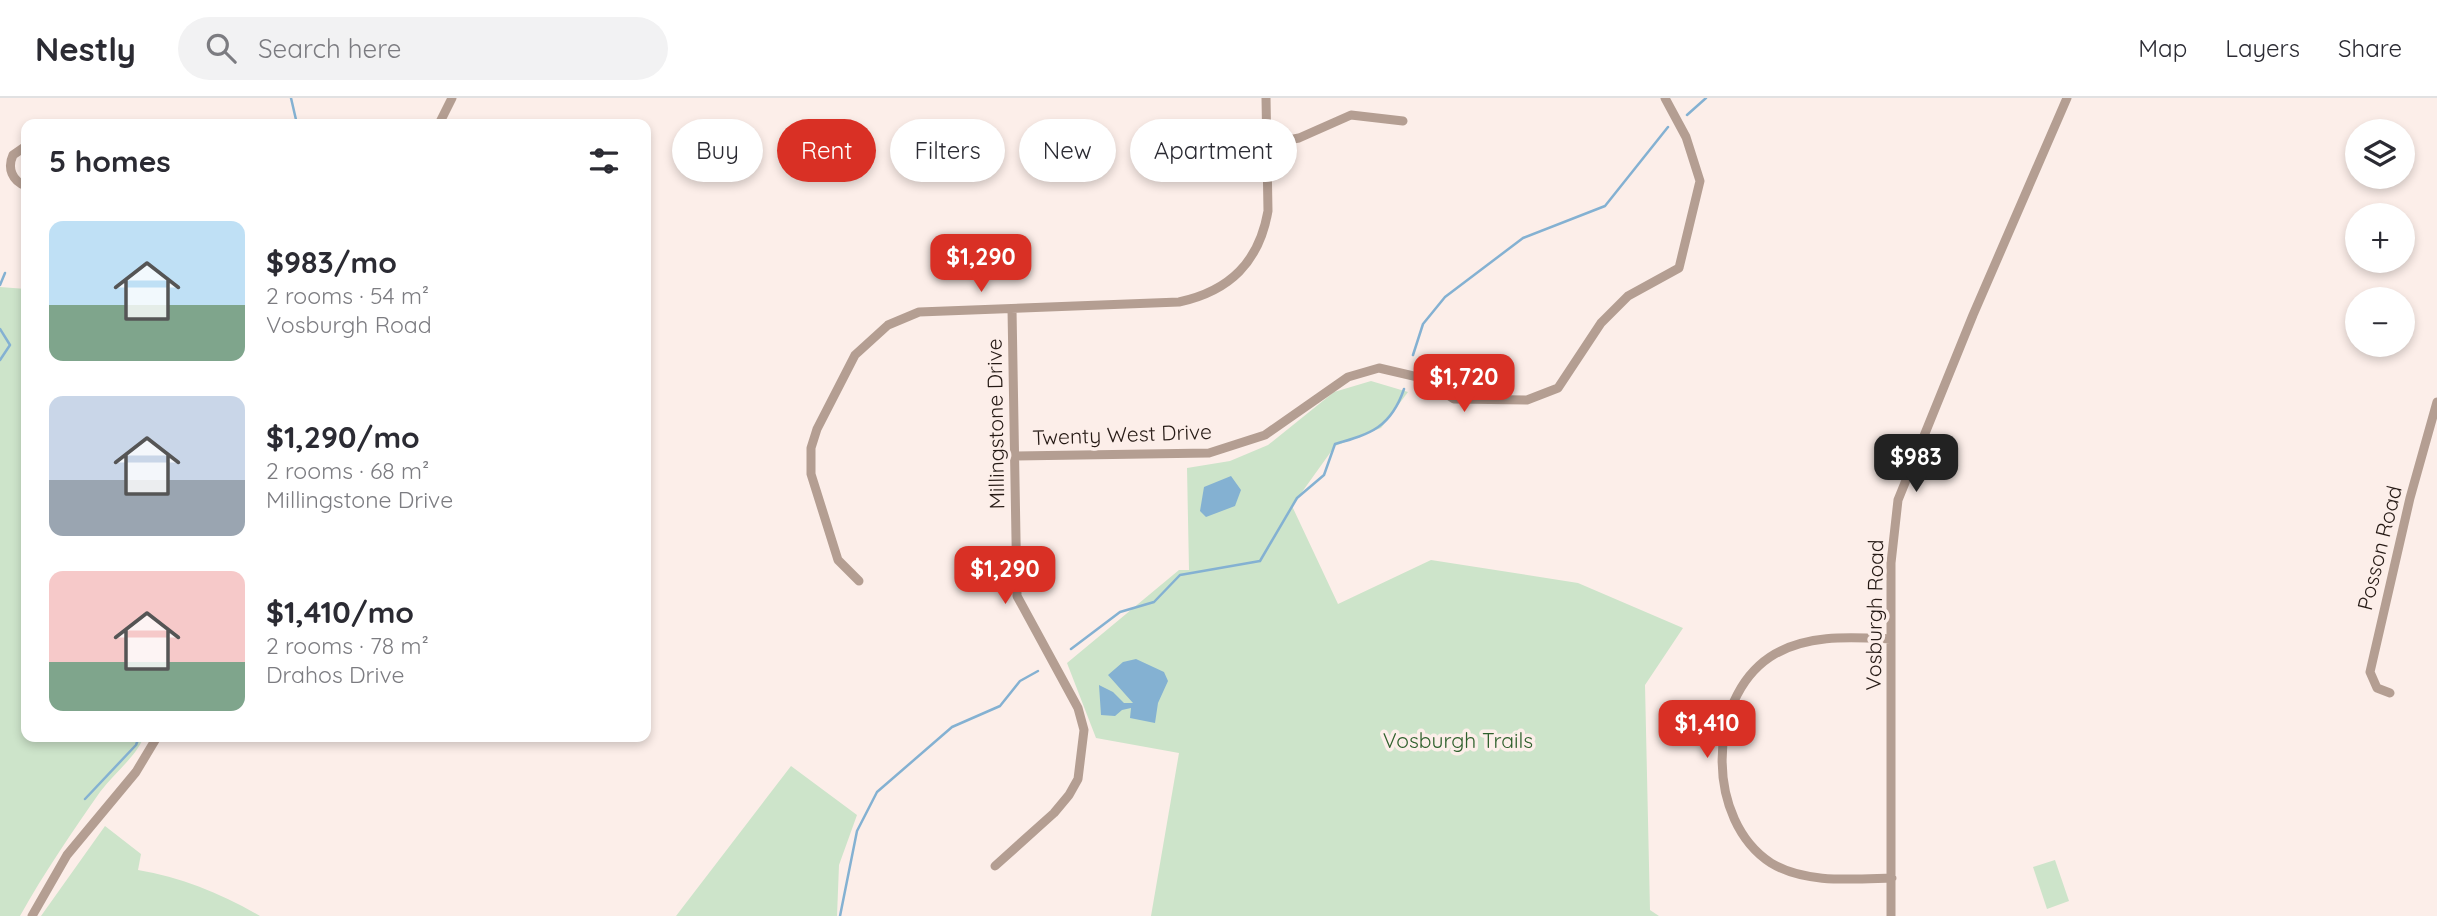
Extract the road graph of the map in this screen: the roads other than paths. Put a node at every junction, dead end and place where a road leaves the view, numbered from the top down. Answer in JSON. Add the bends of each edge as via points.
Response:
{"nodes":[{"id":1,"x":452,"y":98,"type":"edge"},
{"id":2,"x":1266,"y":98,"type":"edge"},
{"id":3,"x":1665,"y":98,"type":"edge"},
{"id":4,"x":2067,"y":98,"type":"edge"},
{"id":5,"x":442,"y":119,"type":"edge"},
{"id":6,"x":1266,"y":119,"type":"edge"},
{"id":7,"x":1403,"y":121,"type":"dead end"},
{"id":8,"x":1297,"y":138,"type":"edge"},
{"id":9,"x":21,"y":148,"type":"edge"},
{"id":10,"x":0,"y":159,"type":"edge"},
{"id":11,"x":10,"y":161,"type":"junction"},
{"id":12,"x":21,"y":182,"type":"edge"},
{"id":13,"x":1267,"y":182,"type":"edge"},
{"id":14,"x":1012,"y":309,"type":"junction"},
{"id":15,"x":2437,"y":402,"type":"edge"},
{"id":16,"x":1014,"y":456,"type":"junction"},
{"id":17,"x":859,"y":581,"type":"dead end"},
{"id":18,"x":1890,"y":639,"type":"junction"},
{"id":19,"x":2390,"y":693,"type":"dead end"},
{"id":20,"x":154,"y":742,"type":"edge"},
{"id":21,"x":995,"y":866,"type":"dead end"},
{"id":22,"x":1892,"y":878,"type":"junction"},
{"id":23,"x":32,"y":916,"type":"edge"},
{"id":24,"x":1891,"y":916,"type":"edge"}],
"edges":[{"from":1,"to":5,"type":"street"},
{"from":2,"to":6,"type":"street"},
{"from":3,"to":16,"type":"street","name":"Twenty West Drive","via":[[1686,137],[1700,181],[1679,268],[1628,296],[1601,323],[1558,388],[1527,400],[1454,399],[1422,379],[1379,368],[1348,377],[1265,435],[1209,453]]},
{"from":4,"to":18,"type":"street","name":"Vosburgh Road","via":[[1898,500]]},
{"from":7,"to":8,"type":"street","via":[[1350,116]]},
{"from":9,"to":11,"type":"street"},
{"from":10,"to":11,"type":"street"},
{"from":11,"to":12,"type":"street","via":[[12,174]]},
{"from":13,"to":14,"type":"street","via":[[1265,230],[1257,250],[1234,280],[1179,302]]},
{"from":14,"to":16,"type":"street","name":"Millingstone Drive"},
{"from":14,"to":17,"type":"street","via":[[919,312],[888,324],[855,355],[817,429],[811,474],[838,560]]},
{"from":15,"to":19,"type":"street","name":"Posson Road","via":[[2370,672],[2377,688]]},
{"from":16,"to":21,"type":"street","name":"Millingstone Drive","via":[[1017,596],[1078,708],[1084,730],[1079,779],[1069,795]]},
{"from":18,"to":22,"type":"street","name":"Vosburgh Road"},
{"from":18,"to":22,"type":"street","via":[[1818,640],[1770,657],[1737,693],[1721,750],[1723,780],[1733,813],[1749,841],[1772,863],[1823,878]]},
{"from":20,"to":23,"type":"street","via":[[136,772],[67,855]]},
{"from":22,"to":24,"type":"street","name":"Vosburgh Road"}]}
